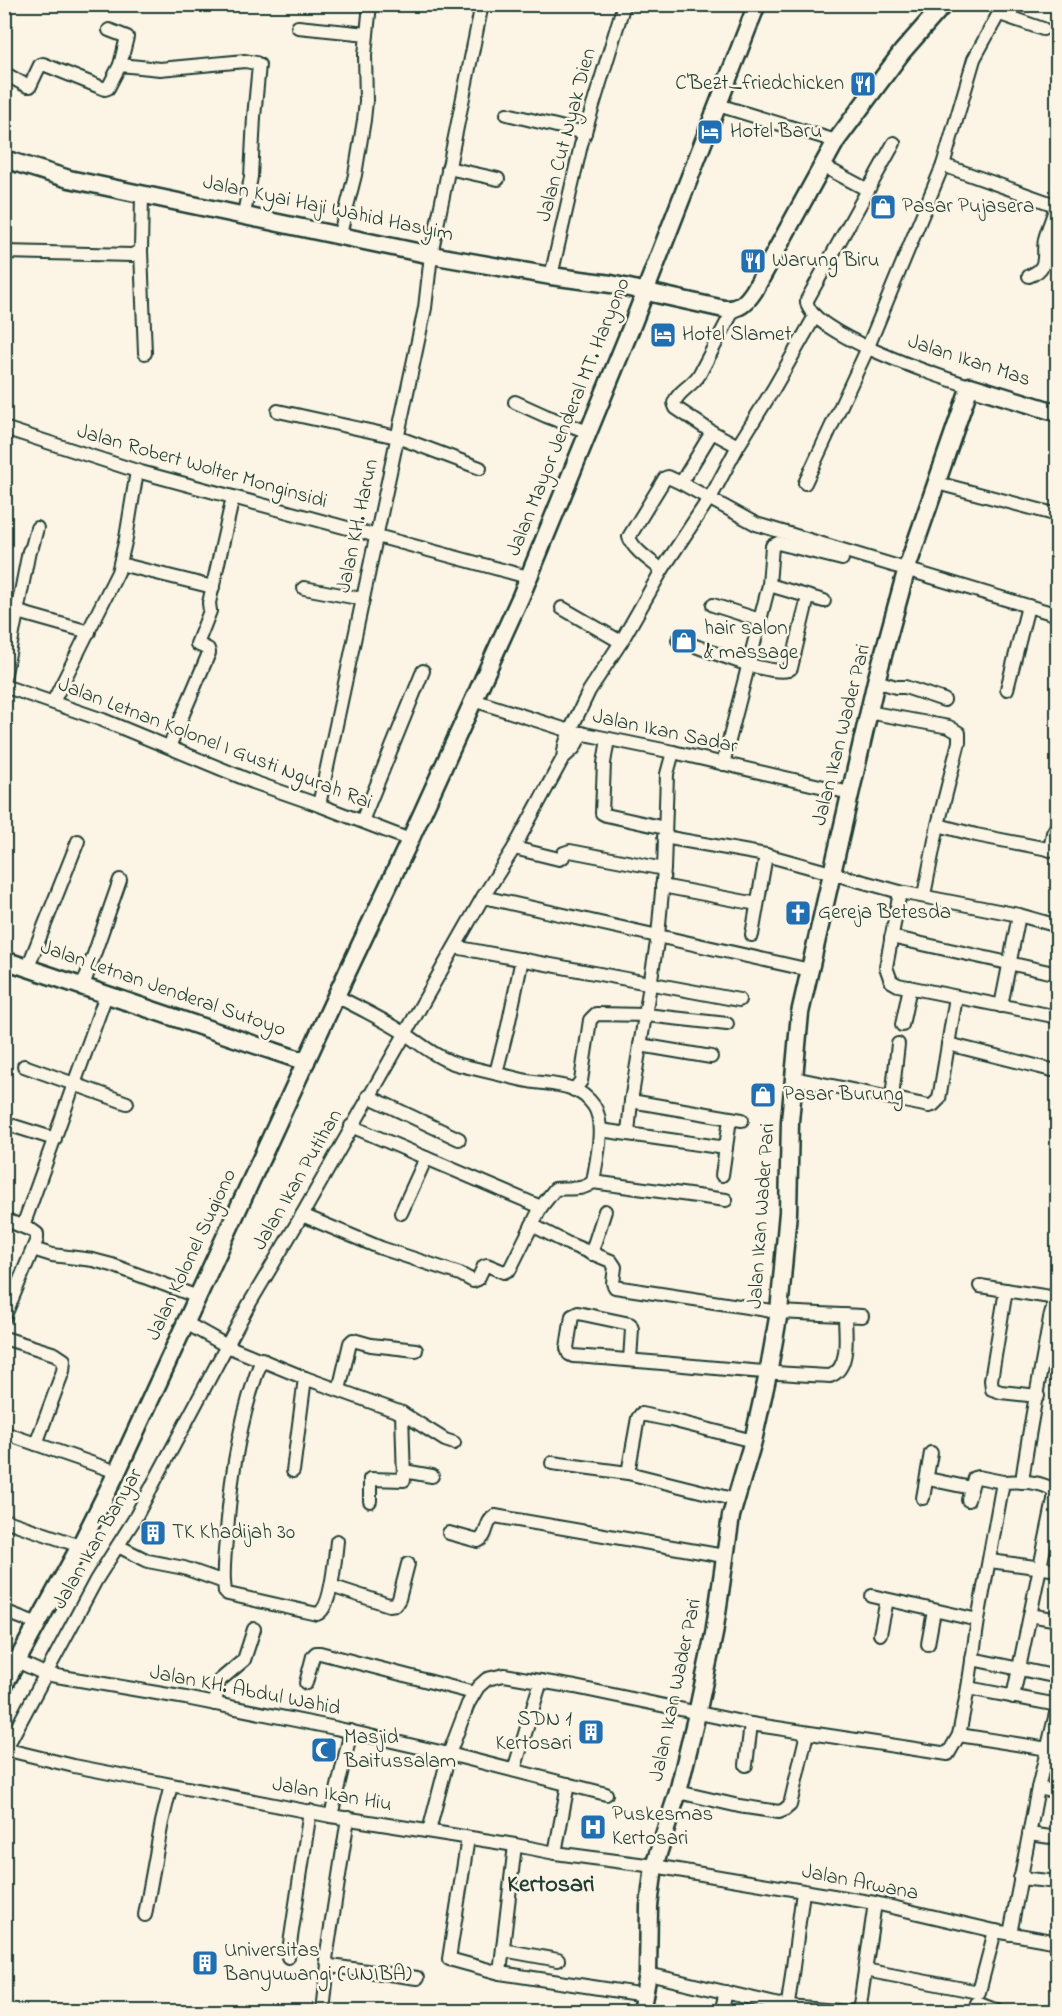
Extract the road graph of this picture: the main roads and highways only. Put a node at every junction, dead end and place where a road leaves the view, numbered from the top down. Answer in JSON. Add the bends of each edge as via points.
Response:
{"nodes":[{"id":1,"x":757,"y":4,"type":"edge"},
{"id":2,"x":944,"y":4,"type":"edge"},
{"id":3,"x":4,"y":159,"type":"edge"},
{"id":4,"x":645,"y":291,"type":"junction"},
{"id":5,"x":970,"y":386,"type":"joint"},
{"id":6,"x":1058,"y":413,"type":"edge"},
{"id":7,"x":410,"y":840,"type":"joint"},
{"id":8,"x":4,"y":960,"type":"edge"},
{"id":9,"x":306,"y":1062,"type":"junction"},
{"id":10,"x":4,"y":1685,"type":"edge"},
{"id":11,"x":643,"y":2003,"type":"edge"}],
"edges":[{"from":1,"to":4,"type":"main road","name":"Jalan Mayor Jenderal MT. Haryono"},
{"from":2,"to":4,"type":"main road","name":"Jalan Kyai Haji Wahid Hasyim","via":[[902,52],[836,141],[744,304],[734,309],[713,307]]},
{"from":3,"to":4,"type":"main road","name":"Jalan Kyai Haji Wahid Hasyim","via":[[69,179],[431,255]]},
{"from":4,"to":7,"type":"main road","name":"Jalan Mayor Jenderal MT. Haryono","via":[[528,577]]},
{"from":5,"to":6,"type":"main road","name":"Jalan Ikan Mas"},
{"from":5,"to":11,"type":"main road","name":"Jalan Ikan Wader Pari","via":[[907,568],[876,681],[800,1013],[779,1312],[753,1441],[729,1523],[714,1634],[696,1714],[678,1792],[654,1866]]},
{"from":7,"to":9,"type":"main road","name":"Jalan Kolonel Sugiono"},
{"from":8,"to":9,"type":"main road","name":"Jalan Letnan Jenderal Sutoyo"},
{"from":9,"to":10,"type":"main road","name":"Jalan Kolonel Sugiono","via":[[117,1472]]}]}
